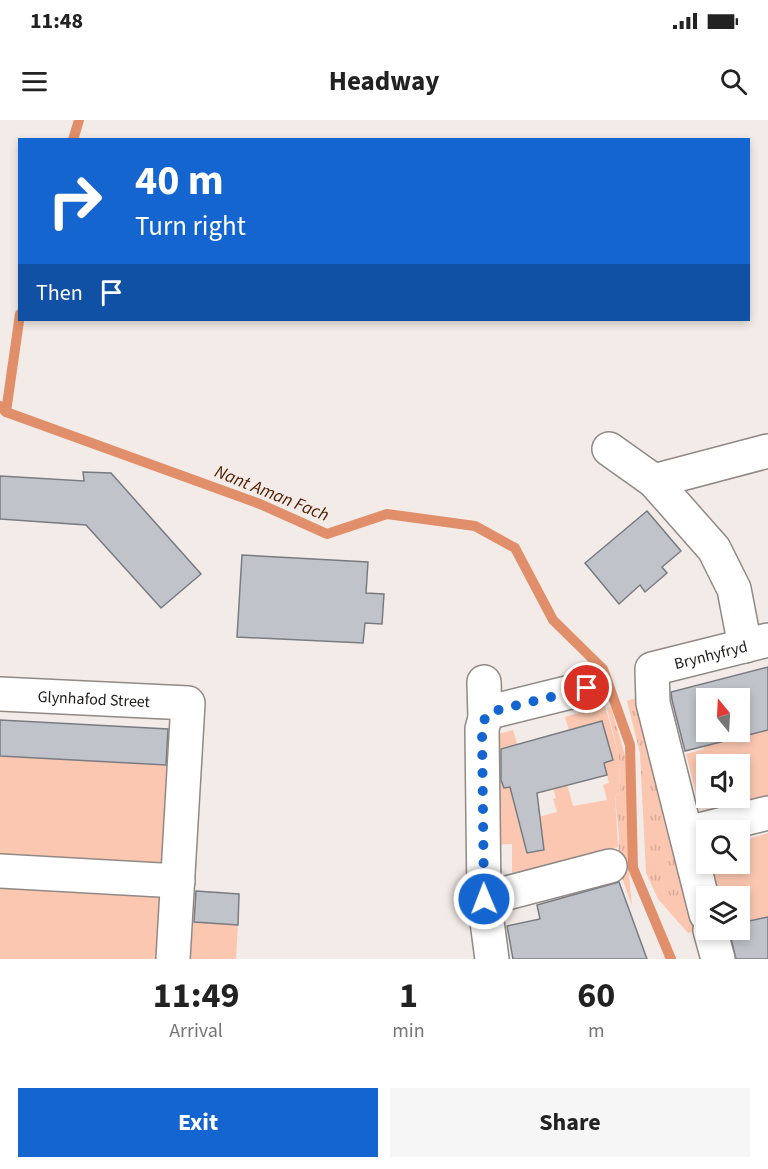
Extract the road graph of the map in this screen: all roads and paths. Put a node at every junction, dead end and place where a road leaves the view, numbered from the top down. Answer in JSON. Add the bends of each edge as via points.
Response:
{"nodes":[{"id":1,"x":609,"y":449,"type":"dead end"},
{"id":2,"x":768,"y":451,"type":"edge"},
{"id":3,"x":654,"y":481,"type":"junction"},
{"id":4,"x":757,"y":643,"type":"edge"},
{"id":5,"x":484,"y":682,"type":"dead end"},
{"id":6,"x":587,"y":688,"type":"dead end"},
{"id":7,"x":0,"y":694,"type":"edge"},
{"id":8,"x":485,"y":718,"type":"junction"},
{"id":9,"x":768,"y":813,"type":"edge"},
{"id":10,"x":687,"y":833,"type":"junction"},
{"id":11,"x":610,"y":866,"type":"dead end"},
{"id":12,"x":0,"y":871,"type":"edge"},
{"id":13,"x":178,"y":881,"type":"junction"},
{"id":14,"x":699,"y":886,"type":"edge"},
{"id":15,"x":484,"y":899,"type":"junction"},
{"id":16,"x":712,"y":940,"type":"edge"},
{"id":17,"x":173,"y":959,"type":"edge"},
{"id":18,"x":492,"y":959,"type":"edge"},
{"id":19,"x":717,"y":959,"type":"edge"}],
"edges":[{"from":1,"to":3,"type":"street"},
{"from":2,"to":3,"type":"street"},
{"from":3,"to":4,"type":"street","via":[[714,549]]},
{"from":4,"to":10,"type":"street","name":"Brynhyfryd","via":[[652,669],[653,703]]},
{"from":5,"to":8,"type":"street"},
{"from":6,"to":8,"type":"street","via":[[490,712]]},
{"from":7,"to":13,"type":"street","name":"Glynhafod Street","via":[[188,703]]},
{"from":8,"to":15,"type":"street"},
{"from":9,"to":10,"type":"street"},
{"from":10,"to":14,"type":"street"},
{"from":11,"to":15,"type":"street"},
{"from":12,"to":13,"type":"street"},
{"from":13,"to":17,"type":"street"},
{"from":15,"to":18,"type":"street"},
{"from":16,"to":19,"type":"street"}]}
